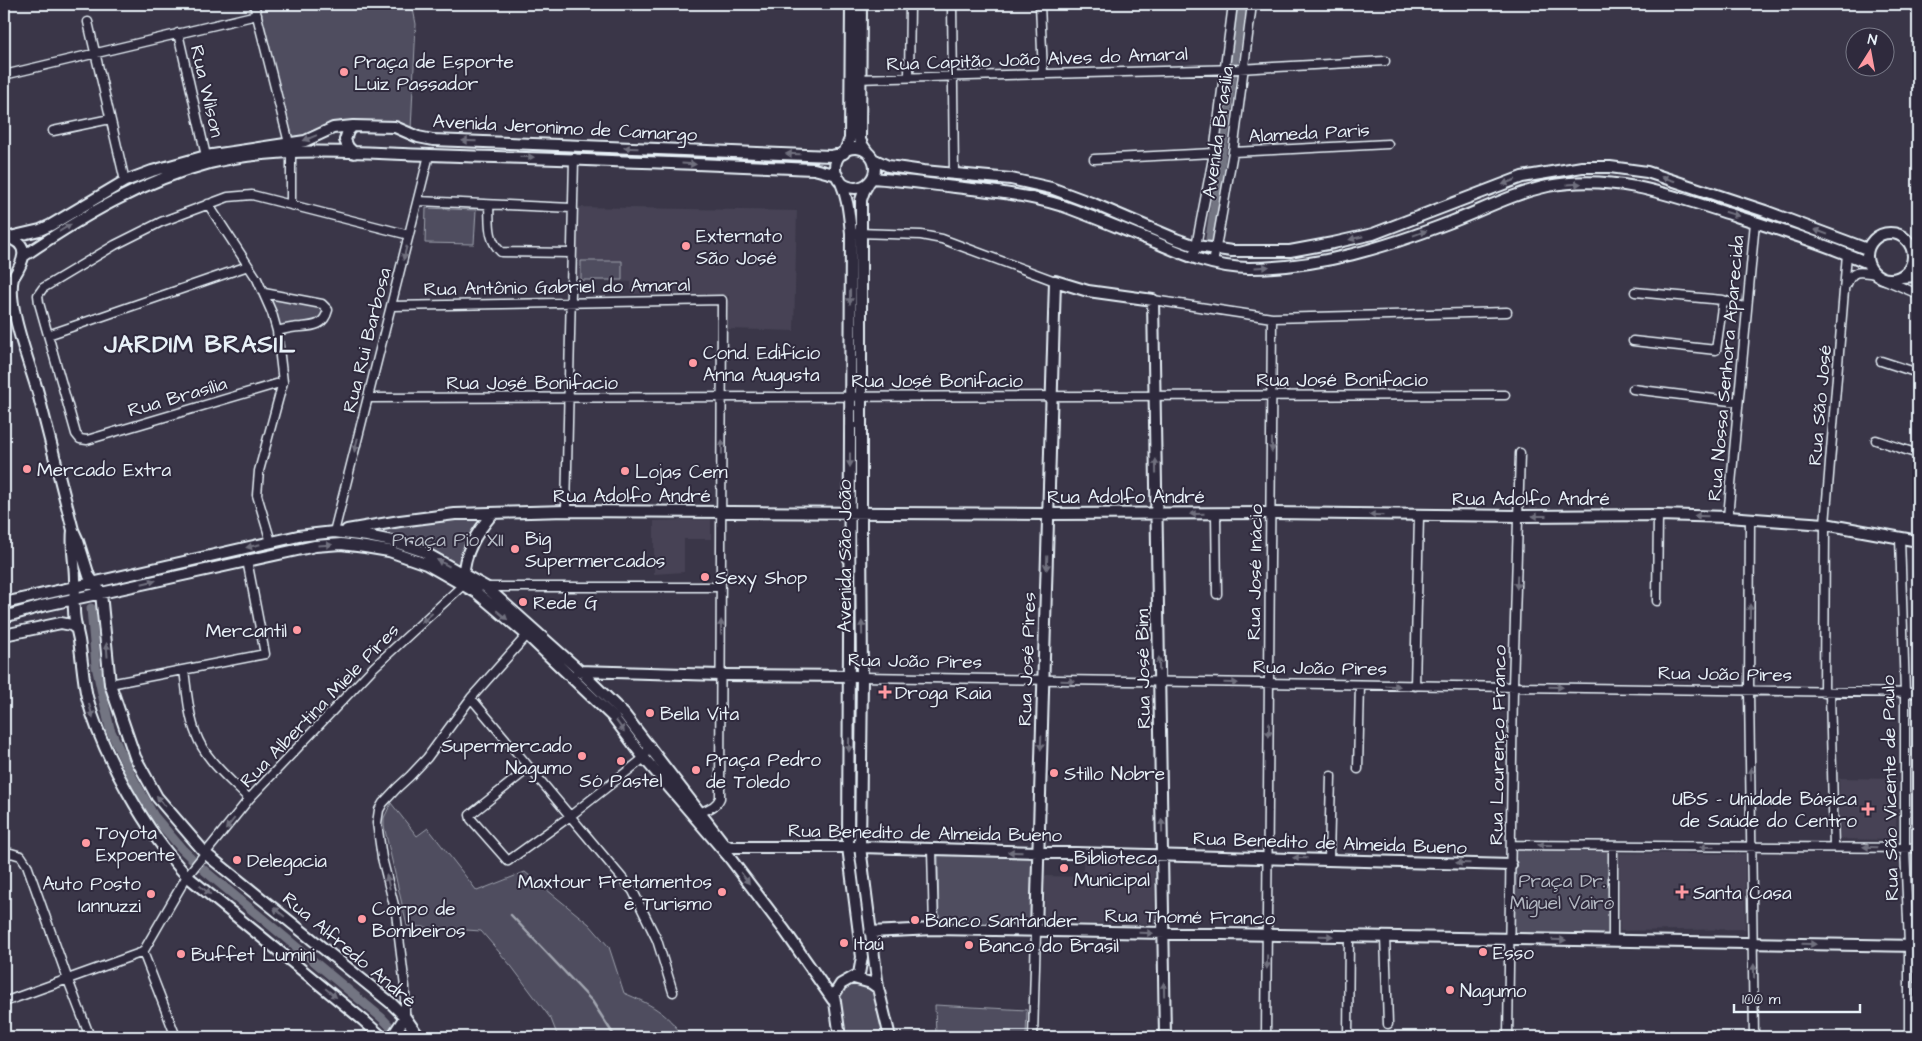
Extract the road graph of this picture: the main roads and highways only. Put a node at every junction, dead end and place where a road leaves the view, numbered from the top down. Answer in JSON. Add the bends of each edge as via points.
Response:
{"nodes":[{"id":1,"x":851,"y":4,"type":"edge"},
{"id":2,"x":861,"y":4,"type":"edge"},
{"id":3,"x":856,"y":25,"type":"junction"},
{"id":4,"x":856,"y":79,"type":"junction"},
{"id":5,"x":354,"y":126,"type":"junction"},
{"id":6,"x":408,"y":133,"type":"junction"},
{"id":7,"x":290,"y":148,"type":"junction"},
{"id":8,"x":354,"y":153,"type":"junction"},
{"id":9,"x":843,"y":153,"type":"junction"},
{"id":10,"x":402,"y":154,"type":"junction"},
{"id":11,"x":870,"y":156,"type":"junction"},
{"id":12,"x":838,"y":177,"type":"junction"},
{"id":13,"x":871,"y":181,"type":"junction"},
{"id":14,"x":856,"y":233,"type":"junction"},
{"id":15,"x":7,"y":238,"type":"edge"},
{"id":16,"x":1914,"y":246,"type":"edge"},
{"id":17,"x":1867,"y":250,"type":"junction"},
{"id":18,"x":24,"y":255,"type":"junction"},
{"id":19,"x":1868,"y":263,"type":"junction"},
{"id":20,"x":856,"y":268,"type":"junction"},
{"id":21,"x":1918,"y":276,"type":"edge"},
{"id":22,"x":1901,"y":277,"type":"junction"},
{"id":23,"x":8,"y":279,"type":"edge"},
{"id":24,"x":1055,"y":281,"type":"joint"},
{"id":25,"x":4,"y":289,"type":"edge"},
{"id":26,"x":12,"y":303,"type":"junction"},
{"id":27,"x":493,"y":513,"type":"junction"},
{"id":28,"x":855,"y":513,"type":"junction"},
{"id":29,"x":1048,"y":514,"type":"junction"},
{"id":30,"x":1157,"y":514,"type":"junction"},
{"id":31,"x":73,"y":530,"type":"junction"},
{"id":32,"x":334,"y":532,"type":"junction"},
{"id":33,"x":1918,"y":542,"type":"edge"},
{"id":34,"x":464,"y":574,"type":"junction"},
{"id":35,"x":850,"y":577,"type":"junction"},
{"id":36,"x":861,"y":577,"type":"junction"},
{"id":37,"x":94,"y":582,"type":"junction"},
{"id":38,"x":463,"y":585,"type":"junction"},
{"id":39,"x":76,"y":586,"type":"junction"},
{"id":40,"x":102,"y":593,"type":"junction"},
{"id":41,"x":74,"y":599,"type":"junction"},
{"id":42,"x":4,"y":603,"type":"edge"},
{"id":43,"x":4,"y":617,"type":"edge"},
{"id":44,"x":77,"y":629,"type":"junction"},
{"id":45,"x":530,"y":631,"type":"junction"},
{"id":46,"x":4,"y":635,"type":"edge"},
{"id":47,"x":564,"y":669,"type":"junction"},
{"id":48,"x":580,"y":671,"type":"junction"},
{"id":49,"x":850,"y":676,"type":"junction"},
{"id":50,"x":862,"y":676,"type":"junction"},
{"id":51,"x":849,"y":727,"type":"junction"},
{"id":52,"x":862,"y":727,"type":"junction"},
{"id":53,"x":697,"y":814,"type":"junction"},
{"id":54,"x":745,"y":847,"type":"junction"},
{"id":55,"x":848,"y":847,"type":"junction"},
{"id":56,"x":860,"y":847,"type":"junction"},
{"id":57,"x":1038,"y":852,"type":"junction"},
{"id":58,"x":1162,"y":855,"type":"junction"},
{"id":59,"x":733,"y":863,"type":"junction"},
{"id":60,"x":1512,"y":865,"type":"road end"},
{"id":61,"x":1036,"y":931,"type":"junction"},
{"id":62,"x":870,"y":932,"type":"junction"},
{"id":63,"x":1164,"y":933,"type":"junction"},
{"id":64,"x":1914,"y":946,"type":"edge"},
{"id":65,"x":854,"y":978,"type":"junction"},
{"id":66,"x":878,"y":988,"type":"junction"},
{"id":67,"x":833,"y":1000,"type":"junction"},
{"id":68,"x":403,"y":1020,"type":"junction"},
{"id":69,"x":384,"y":1036,"type":"edge"},
{"id":70,"x":419,"y":1037,"type":"edge"},
{"id":71,"x":840,"y":1037,"type":"edge"},
{"id":72,"x":890,"y":1037,"type":"edge"},
{"id":73,"x":1165,"y":1037,"type":"edge"}],
"edges":[{"from":1,"to":3,"type":"main road"},
{"from":2,"to":3,"type":"main road"},
{"from":3,"to":4,"type":"main road"},
{"from":4,"to":9,"type":"main road","via":[[850,139]]},
{"from":4,"to":11,"type":"main road","via":[[860,140]]},
{"from":5,"to":6,"type":"main road","name":"Avenida Jeronimo de Camargo","via":[[395,127]]},
{"from":5,"to":7,"type":"main road","name":"Avenida Jeronimo de Camargo","one_way":true,"via":[[333,128]]},
{"from":5,"to":8,"type":"main road","via":[[345,140]]},
{"from":9,"to":6,"type":"main road","name":"Avenida Jeronimo de Camargo","one_way":true,"via":[[830,156],[433,140]]},
{"from":6,"to":10,"type":"main road","via":[[408,149]]},
{"from":7,"to":8,"type":"main road"},
{"from":7,"to":15,"type":"main road","name":"Avenida Jeronimo de Camargo","via":[[206,156],[152,171],[125,182],[51,225]]},
{"from":18,"to":7,"type":"main road","one_way":true,"via":[[106,203],[151,182],[219,161]]},
{"from":8,"to":10,"type":"main road"},
{"from":9,"to":11,"type":"main road","via":[[856,149]]},
{"from":9,"to":12,"type":"main road","via":[[836,164]]},
{"from":10,"to":12,"type":"main road","one_way":true,"via":[[814,169]]},
{"from":11,"to":13,"type":"main road","via":[[875,165]]},
{"from":17,"to":11,"type":"main road","one_way":true,"via":[[1765,211],[1647,172],[1610,167],[1582,167],[1522,177],[1373,234],[1316,247],[1273,252],[1216,250],[1196,246],[1051,188],[1011,179],[888,166]]},
{"from":12,"to":13,"type":"main road","via":[[844,185],[856,188]]},
{"from":12,"to":14,"type":"main road","name":"Avenida São João"},
{"from":13,"to":14,"type":"main road","name":"Avenida São João","via":[[861,200]]},
{"from":13,"to":19,"type":"main road","one_way":true,"via":[[994,191],[1038,199],[1080,212],[1193,258],[1248,268],[1290,266],[1346,256],[1385,246],[1548,186],[1595,182],[1644,188],[1755,222]]},
{"from":14,"to":20,"type":"main road","name":"Avenida São João"},
{"from":15,"to":18,"type":"main road","via":[[18,242]]},
{"from":16,"to":17,"type":"main road","via":[[1901,235],[1887,232],[1871,241]]},
{"from":16,"to":22,"type":"main road","via":[[1913,262]]},
{"from":17,"to":19,"type":"main road"},
{"from":18,"to":23,"type":"main road"},
{"from":19,"to":22,"type":"main road","via":[[1879,276]]},
{"from":20,"to":28,"type":"main road","name":"Avenida São João","one_way":true,"via":[[850,397]]},
{"from":20,"to":28,"type":"main road","name":"Avenida São João","via":[[861,397]]},
{"from":21,"to":22,"type":"main road"},
{"from":23,"to":26,"type":"main road"},
{"from":24,"to":29,"type":"main road","name":"Rua José Pires"},
{"from":30,"to":24,"type":"main road","name":"Rua José Bim","one_way":true,"via":[[1153,300],[1088,291]]},
{"from":25,"to":26,"type":"main road"},
{"from":26,"to":31,"type":"main road"},
{"from":27,"to":28,"type":"main road","name":"Rua Adolfo André"},
{"from":27,"to":32,"type":"main road","name":"Rua Adolfo André","via":[[455,514]]},
{"from":27,"to":34,"type":"main road","via":[[471,544]]},
{"from":28,"to":29,"type":"main road","name":"Rua Adolfo André"},
{"from":28,"to":35,"type":"main road","name":"Avenida São João"},
{"from":28,"to":36,"type":"main road","name":"Avenida São João"},
{"from":29,"to":30,"type":"main road","name":"Rua Adolfo André"},
{"from":29,"to":57,"type":"main road","name":"Rua José Pires","one_way":true},
{"from":33,"to":30,"type":"main road","name":"Rua Adolfo André","one_way":true,"via":[[1825,524],[1728,517]]},
{"from":58,"to":30,"type":"main road","name":"Rua José Bim","one_way":true},
{"from":31,"to":37,"type":"main road"},
{"from":31,"to":39,"type":"main road","via":[[71,543]]},
{"from":34,"to":32,"type":"main road","one_way":true,"via":[[422,551],[392,541]]},
{"from":32,"to":37,"type":"main road","one_way":true,"via":[[298,536]]},
{"from":34,"to":38,"type":"main road"},
{"from":34,"to":45,"type":"main road","via":[[486,587]]},
{"from":35,"to":36,"type":"main road"},
{"from":35,"to":49,"type":"main road","name":"Avenida São João"},
{"from":50,"to":36,"type":"main road","name":"Avenida São João","one_way":true},
{"from":37,"to":39,"type":"main road"},
{"from":37,"to":40,"type":"main road"},
{"from":40,"to":38,"type":"main road","one_way":true,"via":[[315,546],[342,544],[389,551],[410,558]]},
{"from":38,"to":45,"type":"main road","one_way":true},
{"from":39,"to":41,"type":"main road"},
{"from":39,"to":42,"type":"main road"},
{"from":40,"to":41,"type":"main road"},
{"from":68,"to":40,"type":"main road","name":"Rua Alfredo André","one_way":true,"via":[[371,986],[205,856],[157,797],[136,757],[110,684]]},
{"from":41,"to":43,"type":"main road"},
{"from":41,"to":44,"type":"main road"},
{"from":44,"to":46,"type":"main road","via":[[61,623]]},
{"from":44,"to":69,"type":"main road","one_way":true,"via":[[94,719],[148,826],[172,860]]},
{"from":45,"to":47,"type":"main road"},
{"from":45,"to":48,"type":"main road"},
{"from":47,"to":48,"type":"main road"},
{"from":47,"to":53,"type":"main road","one_way":true,"via":[[614,718],[644,758]]},
{"from":48,"to":49,"type":"main road","name":"Rua João Pires"},
{"from":48,"to":53,"type":"main road","via":[[650,745]]},
{"from":49,"to":50,"type":"main road","name":"Rua João Pires"},
{"from":49,"to":51,"type":"main road","name":"Avenida São João"},
{"from":50,"to":52,"type":"main road","name":"Avenida São João"},
{"from":51,"to":52,"type":"main road"},
{"from":51,"to":55,"type":"main road","name":"Avenida São João","one_way":true},
{"from":52,"to":56,"type":"main road","name":"Avenida São João"},
{"from":53,"to":54,"type":"main road","name":"Rua Benedito de Almeida Bueno","via":[[727,846]]},
{"from":53,"to":59,"type":"main road"},
{"from":54,"to":55,"type":"main road","name":"Rua Benedito de Almeida Bueno"},
{"from":54,"to":59,"type":"main road","via":[[735,852]]},
{"from":55,"to":56,"type":"main road","name":"Rua Benedito de Almeida Bueno"},
{"from":55,"to":65,"type":"main road","name":"Avenida São João","via":[[862,957],[859,974]]},
{"from":57,"to":56,"type":"main road","name":"Rua Benedito de Almeida Bueno","one_way":true},
{"from":56,"to":62,"type":"main road","name":"Avenida São João"},
{"from":57,"to":58,"type":"main road","name":"Rua Benedito de Almeida Bueno"},
{"from":57,"to":61,"type":"main road","name":"Rua José Pires"},
{"from":60,"to":58,"type":"main road","name":"Rua Benedito de Almeida Bueno","one_way":true},
{"from":58,"to":63,"type":"main road","name":"Rua José Bim"},
{"from":59,"to":67,"type":"main road","one_way":true},
{"from":61,"to":62,"type":"main road","name":"Rua Thomé Franco","via":[[934,929]]},
{"from":61,"to":63,"type":"main road","name":"Rua Thomé Franco","one_way":true},
{"from":62,"to":66,"type":"main road","name":"Avenida São João"},
{"from":63,"to":64,"type":"main road","name":"Rua Thomé Franco","one_way":true},
{"from":73,"to":63,"type":"main road","name":"Rua José Bim","one_way":true},
{"from":65,"to":66,"type":"main road"},
{"from":65,"to":67,"type":"main road","via":[[841,984]]},
{"from":66,"to":72,"type":"main road","name":"Avenida São João"},
{"from":67,"to":71,"type":"main road"},
{"from":68,"to":69,"type":"main road"},
{"from":68,"to":70,"type":"main road","name":"Rua Alfredo André"}]}
